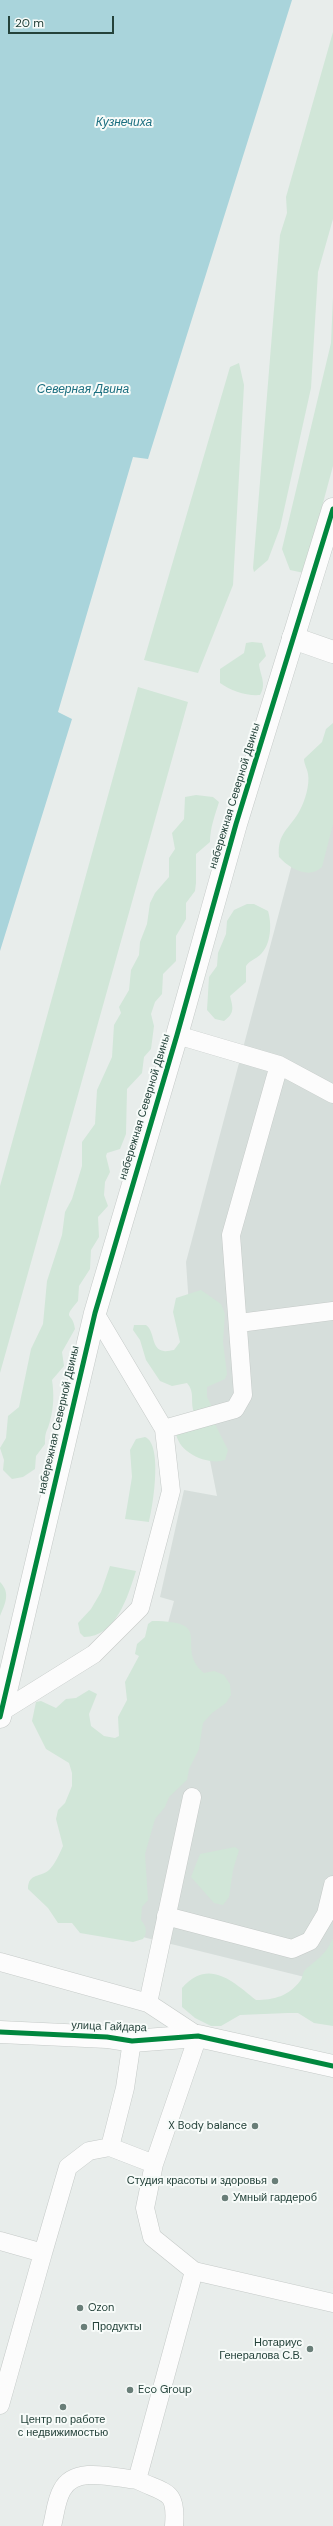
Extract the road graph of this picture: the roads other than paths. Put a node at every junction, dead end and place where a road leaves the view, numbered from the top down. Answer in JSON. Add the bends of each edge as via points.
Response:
{"nodes":[{"id":1,"x":333,"y":510,"type":"edge"},
{"id":2,"x":293,"y":638,"type":"junction"},
{"id":3,"x":333,"y":652,"type":"edge"},
{"id":4,"x":177,"y":1035,"type":"junction"},
{"id":5,"x":279,"y":1065,"type":"junction"},
{"id":6,"x":333,"y":1094,"type":"edge"},
{"id":7,"x":333,"y":1311,"type":"edge"},
{"id":8,"x":95,"y":1313,"type":"junction"},
{"id":9,"x":239,"y":1323,"type":"junction"},
{"id":10,"x":164,"y":1429,"type":"junction"},
{"id":11,"x":1,"y":1715,"type":"edge"},
{"id":12,"x":192,"y":1797,"type":"dead end"},
{"id":13,"x":333,"y":1885,"type":"edge"},
{"id":14,"x":166,"y":1916,"type":"junction"},
{"id":15,"x":0,"y":1962,"type":"edge"},
{"id":16,"x":148,"y":2003,"type":"junction"},
{"id":17,"x":0,"y":2032,"type":"edge"},
{"id":18,"x":198,"y":2036,"type":"junction"},
{"id":19,"x":132,"y":2041,"type":"junction"},
{"id":20,"x":333,"y":2066,"type":"edge"},
{"id":21,"x":110,"y":2147,"type":"junction"},
{"id":22,"x":154,"y":2164,"type":"junction"},
{"id":23,"x":0,"y":2241,"type":"edge"},
{"id":24,"x":43,"y":2253,"type":"junction"},
{"id":25,"x":194,"y":2271,"type":"junction"},
{"id":26,"x":333,"y":2303,"type":"edge"},
{"id":27,"x":0,"y":2405,"type":"edge"},
{"id":28,"x":137,"y":2480,"type":"junction"},
{"id":29,"x":52,"y":2526,"type":"edge"},
{"id":30,"x":174,"y":2526,"type":"edge"}],
"edges":[{"from":1,"to":2,"type":"street","name":"набережная Северной Двины"},
{"from":2,"to":3,"type":"street"},
{"from":2,"to":4,"type":"street","name":"набережная Северной Двины","via":[[236,824]]},
{"from":4,"to":5,"type":"lane"},
{"from":4,"to":8,"type":"street","name":"набережная Северной Двины"},
{"from":5,"to":6,"type":"lane"},
{"from":5,"to":9,"type":"lane","via":[[230,1235]]},
{"from":7,"to":9,"type":"lane"},
{"from":8,"to":10,"type":"lane"},
{"from":8,"to":11,"type":"street","name":"набережная Северной Двины"},
{"from":9,"to":10,"type":"lane","via":[[243,1395],[235,1408]]},
{"from":10,"to":11,"type":"lane","via":[[171,1492],[140,1608],[94,1654]]},
{"from":12,"to":14,"type":"lane"},
{"from":13,"to":14,"type":"lane","via":[[326,1914],[310,1941],[292,1949]]},
{"from":14,"to":16,"type":"lane"},
{"from":15,"to":16,"type":"lane"},
{"from":16,"to":18,"type":"lane"},
{"from":17,"to":19,"type":"street","name":"улица Гайдара","via":[[107,2037]]},
{"from":18,"to":19,"type":"street","name":"улица Гайдара"},
{"from":18,"to":20,"type":"street","name":"улица Гайдара"},
{"from":18,"to":22,"type":"lane"},
{"from":19,"to":21,"type":"lane"},
{"from":21,"to":22,"type":"lane"},
{"from":21,"to":24,"type":"lane","via":[[89,2151],[68,2167]]},
{"from":22,"to":25,"type":"lane","via":[[145,2208],[152,2237]]},
{"from":23,"to":24,"type":"lane"},
{"from":24,"to":27,"type":"lane"},
{"from":25,"to":26,"type":"lane"},
{"from":25,"to":28,"type":"lane"},
{"from":28,"to":29,"type":"lane","via":[[89,2474],[71,2478],[62,2490]]},
{"from":28,"to":30,"type":"lane","via":[[169,2495],[176,2505]]}]}
